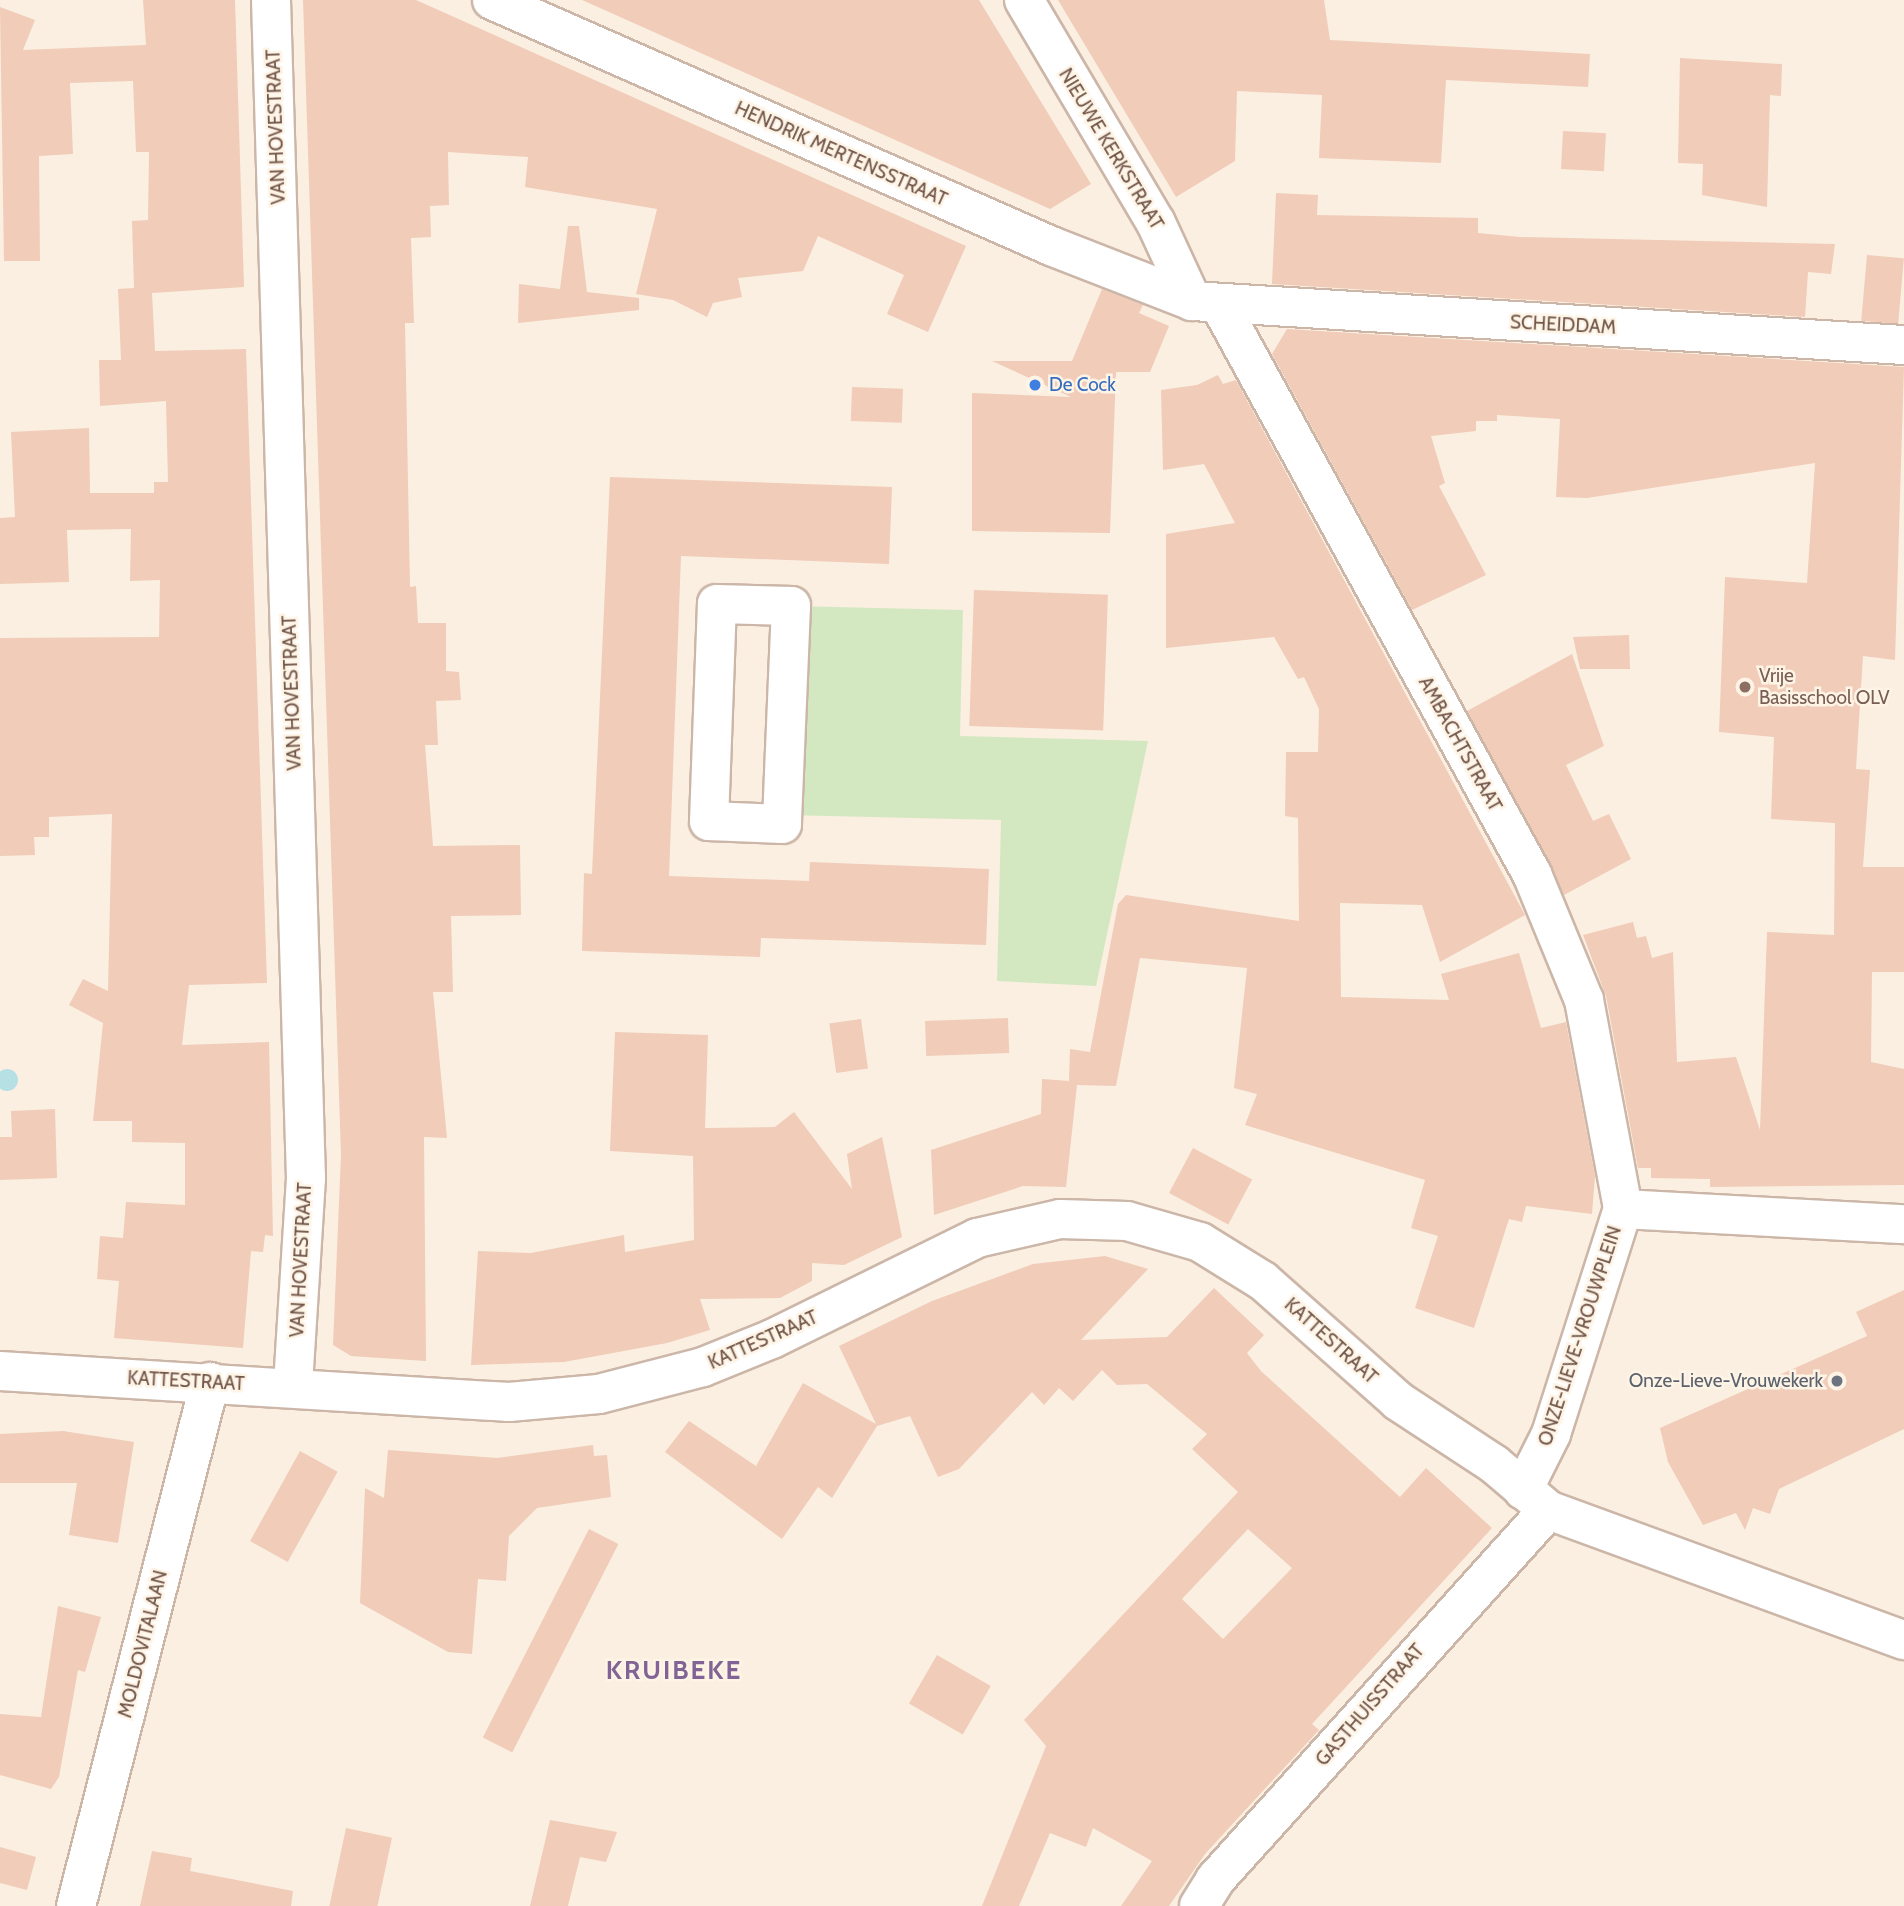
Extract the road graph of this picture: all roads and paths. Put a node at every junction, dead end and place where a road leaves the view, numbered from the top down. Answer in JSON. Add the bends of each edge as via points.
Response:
{"nodes":[{"id":1,"x":271,"y":0,"type":"edge"},
{"id":2,"x":492,"y":0,"type":"edge"},
{"id":3,"x":1024,"y":0,"type":"edge"},
{"id":4,"x":1207,"y":304,"type":"junction"},
{"id":5,"x":1904,"y":345,"type":"edge"},
{"id":6,"x":717,"y":604,"type":"joint"},
{"id":7,"x":1623,"y":1209,"type":"junction"},
{"id":8,"x":1904,"y":1224,"type":"edge"},
{"id":9,"x":0,"y":1371,"type":"edge"},
{"id":10,"x":210,"y":1382,"type":"junction"},
{"id":11,"x":293,"y":1386,"type":"junction"},
{"id":12,"x":1535,"y":1500,"type":"junction"},
{"id":13,"x":1904,"y":1640,"type":"edge"},
{"id":14,"x":76,"y":1906,"type":"edge"},
{"id":15,"x":1199,"y":1906,"type":"edge"}],
"edges":[{"from":1,"to":11,"type":"street","name":"VAN HOVESTRAAT","via":[[305,1137]]},
{"from":2,"to":4,"type":"street","name":"HENDRIK MERTENSSTRAAT","via":[[1051,246]]},
{"from":3,"to":4,"type":"street","name":"NIEUWE KERKSTRAAT"},
{"from":4,"to":5,"type":"street","name":"SCHEIDDAM"},
{"from":4,"to":7,"type":"street","name":"AMBACHTSTRAAT","via":[[1532,874],[1584,1000]]},
{"from":6,"to":6,"type":"street","via":[[791,606],[782,824],[709,821]]},
{"from":7,"to":8,"type":"street","name":"ONZE-LIEVE-VROUWPLEIN"},
{"from":7,"to":12,"type":"street","name":"ONZE-LIEVE-VROUWPLEIN","via":[[1551,1434]]},
{"from":9,"to":10,"type":"street","name":"KATTESTRAAT"},
{"from":10,"to":11,"type":"street","name":"KATTESTRAAT"},
{"from":10,"to":14,"type":"street","name":"MOLDOVITALAAN"},
{"from":11,"to":12,"type":"street","name":"KATTESTRAAT","via":[[509,1402],[599,1394],[704,1367],[976,1238],[1060,1219],[1127,1221],[1200,1242],[1263,1281],[1398,1401]]},
{"from":12,"to":13,"type":"street"},
{"from":12,"to":15,"type":"street","name":"GASTHUISSTRAAT","via":[[1215,1880]]}]}
